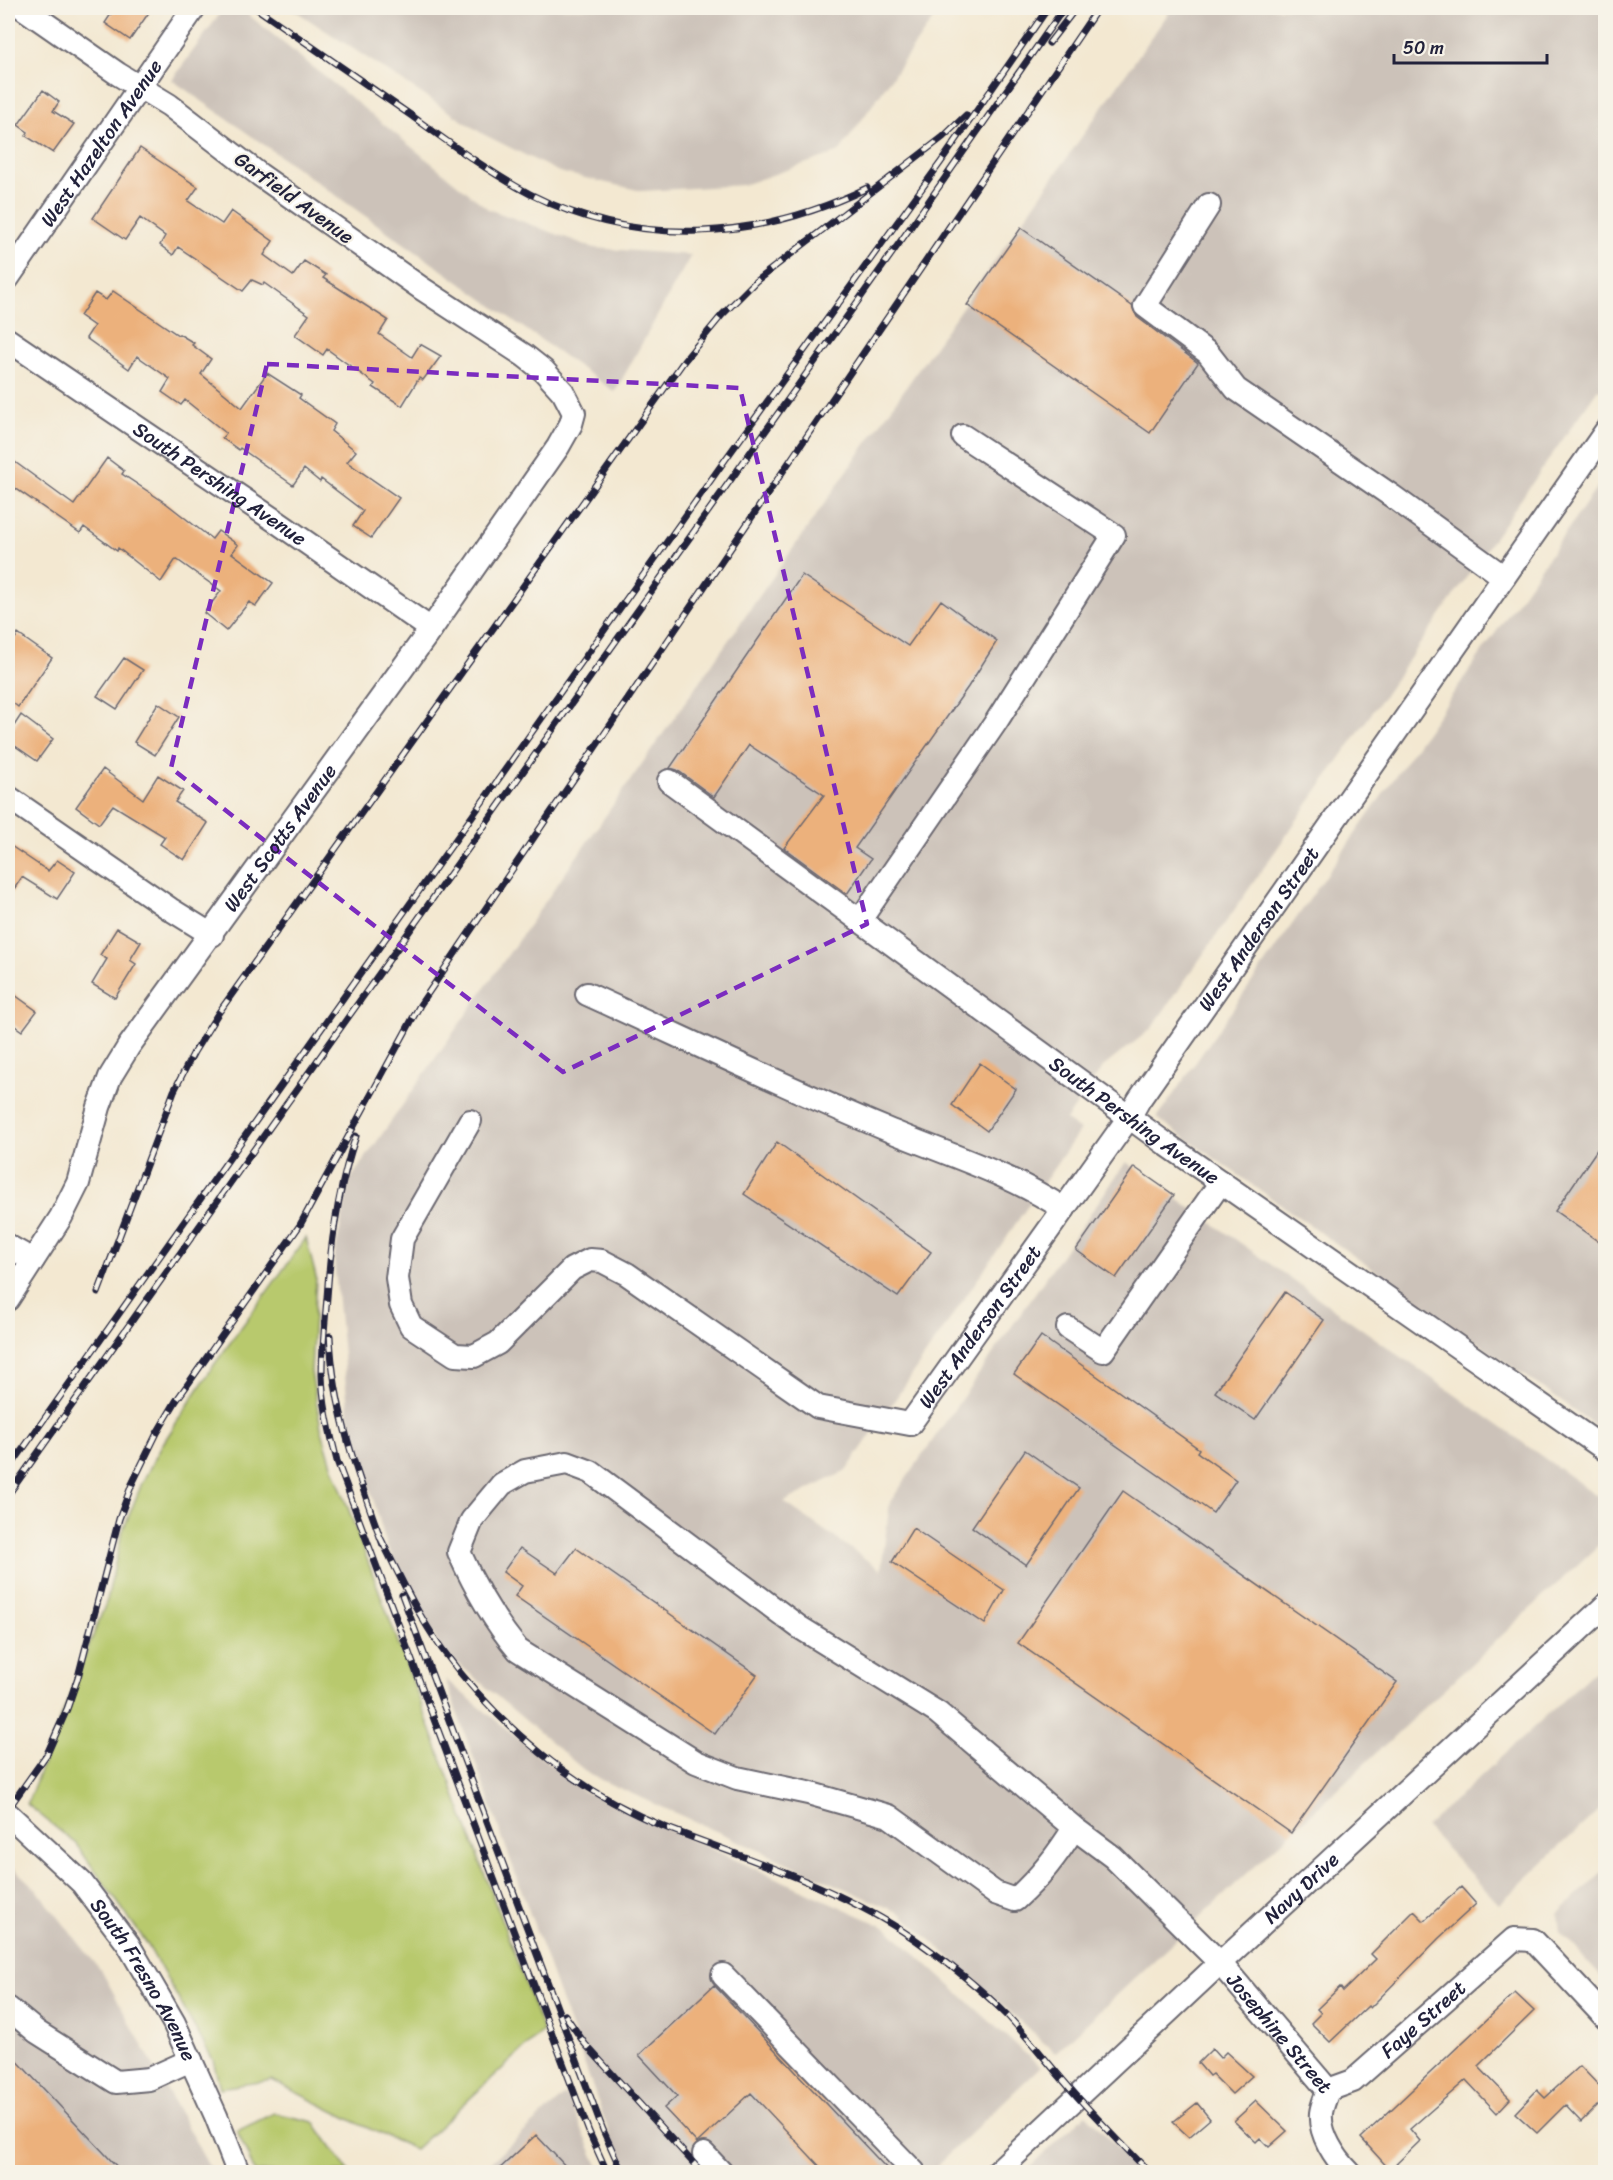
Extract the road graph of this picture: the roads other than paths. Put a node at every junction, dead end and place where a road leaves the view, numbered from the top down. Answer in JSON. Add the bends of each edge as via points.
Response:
{"nodes":[{"id":1,"x":23,"y":8,"type":"edge"},
{"id":2,"x":194,"y":8,"type":"edge"},
{"id":3,"x":140,"y":87,"type":"junction"},
{"id":4,"x":1209,"y":205,"type":"dead end"},
{"id":5,"x":8,"y":278,"type":"edge"},
{"id":6,"x":8,"y":340,"type":"edge"},
{"id":7,"x":563,"y":392,"type":"joint"},
{"id":8,"x":1605,"y":434,"type":"edge"},
{"id":9,"x":963,"y":436,"type":"dead end"},
{"id":10,"x":1504,"y":577,"type":"junction"},
{"id":11,"x":431,"y":629,"type":"junction"},
{"id":12,"x":669,"y":781,"type":"dead end"},
{"id":13,"x":8,"y":797,"type":"edge"},
{"id":14,"x":860,"y":920,"type":"junction"},
{"id":15,"x":212,"y":935,"type":"junction"},
{"id":16,"x":586,"y":994,"type":"dead end"},
{"id":17,"x":1130,"y":1116,"type":"junction"},
{"id":18,"x":470,"y":1121,"type":"dead end"},
{"id":19,"x":1221,"y":1182,"type":"junction"},
{"id":20,"x":1064,"y":1209,"type":"junction"},
{"id":21,"x":8,"y":1246,"type":"edge"},
{"id":22,"x":33,"y":1260,"type":"junction"},
{"id":23,"x":8,"y":1299,"type":"edge"},
{"id":24,"x":1068,"y":1328,"type":"dead end"},
{"id":25,"x":1605,"y":1450,"type":"edge"},
{"id":26,"x":1605,"y":1605,"type":"edge"},
{"id":27,"x":8,"y":1814,"type":"edge"},
{"id":28,"x":1074,"y":1828,"type":"junction"},
{"id":29,"x":1220,"y":1963,"type":"junction"},
{"id":30,"x":723,"y":1975,"type":"dead end"},
{"id":31,"x":8,"y":2008,"type":"edge"},
{"id":32,"x":1605,"y":2018,"type":"edge"},
{"id":33,"x":191,"y":2060,"type":"junction"},
{"id":34,"x":1328,"y":2090,"type":"junction"},
{"id":35,"x":704,"y":2154,"type":"dead end"},
{"id":36,"x":238,"y":2172,"type":"edge"},
{"id":37,"x":721,"y":2172,"type":"edge"},
{"id":38,"x":914,"y":2172,"type":"edge"},
{"id":39,"x":997,"y":2172,"type":"edge"},
{"id":40,"x":1349,"y":2172,"type":"edge"}],
"edges":[{"from":1,"to":3,"type":"street","name":"Garfield Avenue"},
{"from":2,"to":3,"type":"street","name":"West Hazelton Avenue"},
{"from":3,"to":5,"type":"street","name":"West Hazelton Avenue"},
{"from":3,"to":7,"type":"street","name":"Garfield Avenue","via":[[421,288],[525,356]]},
{"from":4,"to":10,"type":"street","via":[[1145,306],[1208,353],[1236,389]]},
{"from":6,"to":11,"type":"street","name":"South Pershing Avenue"},
{"from":7,"to":11,"type":"street","name":"West Scotts Avenue","via":[[574,413],[571,424]]},
{"from":8,"to":10,"type":"street","name":"West Anderson Street"},
{"from":9,"to":14,"type":"street","via":[[1114,535],[996,722]]},
{"from":10,"to":17,"type":"street","name":"West Anderson Street"},
{"from":11,"to":15,"type":"street","name":"West Scotts Avenue"},
{"from":12,"to":14,"type":"street","name":"South Pershing Avenue"},
{"from":13,"to":15,"type":"street"},
{"from":14,"to":17,"type":"street","name":"South Pershing Avenue"},
{"from":15,"to":22,"type":"street","name":"West Scotts Avenue","via":[[110,1077],[78,1183]]},
{"from":16,"to":20,"type":"street","via":[[885,1128],[990,1169]]},
{"from":17,"to":19,"type":"street","name":"South Pershing Avenue"},
{"from":17,"to":20,"type":"street","name":"West Anderson Street"},
{"from":18,"to":20,"type":"street","name":"West Anderson Street","via":[[402,1239],[397,1278],[401,1305],[411,1326],[455,1355],[474,1356],[498,1343],[572,1269],[590,1260],[602,1261],[627,1274],[818,1407],[910,1425]]},
{"from":19,"to":24,"type":"street","via":[[1103,1351]]},
{"from":19,"to":25,"type":"street","name":"South Pershing Avenue"},
{"from":21,"to":22,"type":"street"},
{"from":22,"to":23,"type":"street","name":"West Scotts Avenue"},
{"from":26,"to":29,"type":"street","name":"Navy Drive"},
{"from":27,"to":33,"type":"street","name":"South Fresno Avenue","via":[[82,1883],[128,1944]]},
{"from":28,"to":28,"type":"street","name":"Josephine Street","via":[[938,1713],[800,1627],[591,1472],[567,1462],[525,1471],[502,1484],[472,1520],[459,1552],[474,1586],[518,1650],[696,1762],[737,1778],[889,1816],[994,1893],[1015,1900],[1038,1879]]},
{"from":28,"to":29,"type":"street","name":"Josephine Street","via":[[1113,1857]]},
{"from":29,"to":34,"type":"street","name":"Josephine Street"},
{"from":29,"to":39,"type":"street","name":"Navy Drive"},
{"from":30,"to":38,"type":"street"},
{"from":31,"to":33,"type":"street","via":[[37,2032],[116,2082],[149,2079]]},
{"from":32,"to":34,"type":"street","name":"Faye Street","via":[[1533,1940],[1514,1939],[1353,2081]]},
{"from":33,"to":36,"type":"street","name":"South Fresno Avenue"},
{"from":34,"to":40,"type":"street","name":"Josephine Street","via":[[1321,2112],[1326,2138]]},
{"from":35,"to":37,"type":"street"}]}
